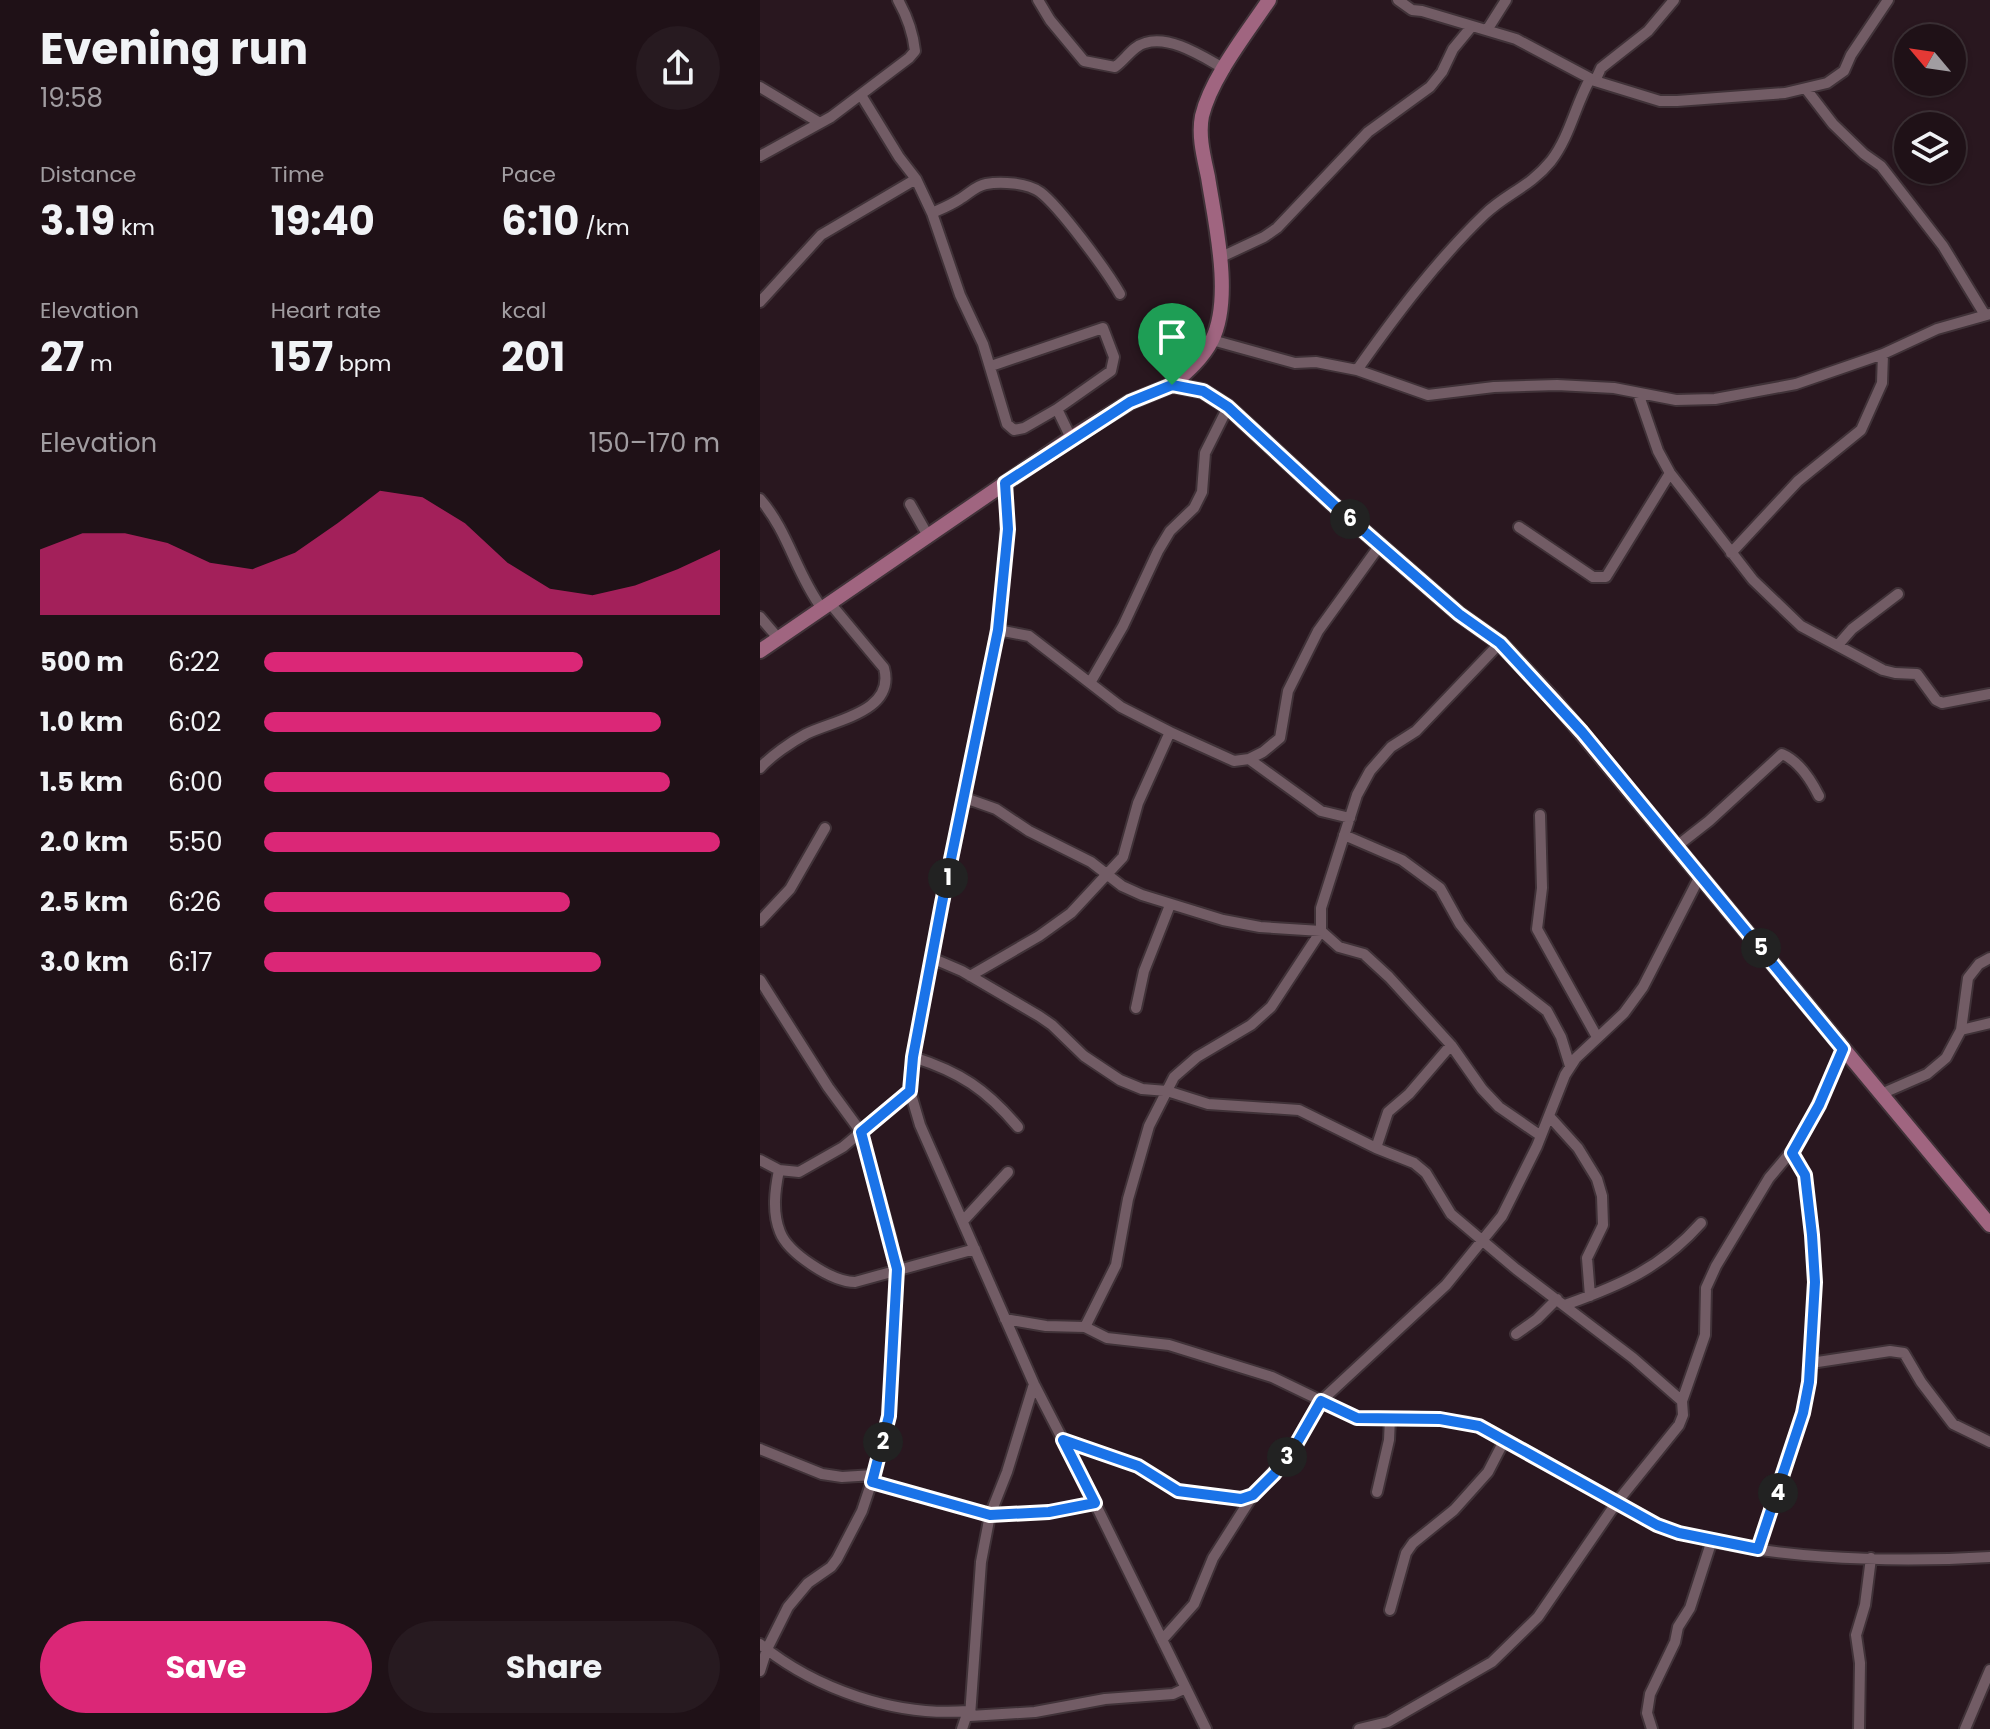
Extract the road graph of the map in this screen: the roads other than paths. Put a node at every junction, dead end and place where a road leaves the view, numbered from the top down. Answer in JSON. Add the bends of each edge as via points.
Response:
{"nodes":[{"id":1,"x":898,"y":0,"type":"edge"},
{"id":2,"x":1038,"y":0,"type":"edge"},
{"id":3,"x":1269,"y":0,"type":"edge"},
{"id":4,"x":1398,"y":0,"type":"edge"},
{"id":5,"x":1431,"y":0,"type":"edge"},
{"id":6,"x":1506,"y":0,"type":"edge"},
{"id":7,"x":1674,"y":0,"type":"edge"},
{"id":8,"x":1888,"y":0,"type":"edge"},
{"id":9,"x":1422,"y":11,"type":"junction"},
{"id":10,"x":1472,"y":26,"type":"junction"},
{"id":11,"x":1487,"y":30,"type":"junction"},
{"id":12,"x":1225,"y":69,"type":"junction"},
{"id":13,"x":1592,"y":80,"type":"junction"},
{"id":14,"x":760,"y":87,"type":"edge"},
{"id":15,"x":1806,"y":89,"type":"junction"},
{"id":16,"x":861,"y":95,"type":"junction"},
{"id":17,"x":820,"y":123,"type":"junction"},
{"id":18,"x":760,"y":156,"type":"edge"},
{"id":19,"x":916,"y":179,"type":"junction"},
{"id":20,"x":932,"y":213,"type":"junction"},
{"id":21,"x":1219,"y":258,"type":"junction"},
{"id":22,"x":1120,"y":294,"type":"dead end"},
{"id":23,"x":760,"y":302,"type":"edge"},
{"id":24,"x":1988,"y":314,"type":"edge"},
{"id":25,"x":1212,"y":340,"type":"junction"},
{"id":26,"x":1883,"y":354,"type":"junction"},
{"id":27,"x":991,"y":366,"type":"junction"},
{"id":28,"x":1357,"y":370,"type":"junction"},
{"id":29,"x":1172,"y":385,"type":"junction"},
{"id":30,"x":1638,"y":393,"type":"junction"},
{"id":31,"x":1228,"y":407,"type":"junction"},
{"id":32,"x":1057,"y":409,"type":"junction"},
{"id":33,"x":1071,"y":438,"type":"junction"},
{"id":34,"x":1670,"y":473,"type":"junction"},
{"id":35,"x":1005,"y":483,"type":"junction"},
{"id":36,"x":760,"y":499,"type":"edge"},
{"id":37,"x":910,"y":504,"type":"dead end"},
{"id":38,"x":1519,"y":527,"type":"dead end"},
{"id":39,"x":927,"y":534,"type":"junction"},
{"id":40,"x":1380,"y":545,"type":"junction"},
{"id":41,"x":1731,"y":553,"type":"junction"},
{"id":42,"x":1898,"y":594,"type":"dead end"},
{"id":43,"x":825,"y":604,"type":"junction"},
{"id":44,"x":760,"y":617,"type":"edge"},
{"id":45,"x":998,"y":630,"type":"junction"},
{"id":46,"x":778,"y":638,"type":"junction"},
{"id":47,"x":1500,"y":643,"type":"junction"},
{"id":48,"x":1838,"y":645,"type":"junction"},
{"id":49,"x":760,"y":651,"type":"edge"},
{"id":50,"x":1090,"y":683,"type":"junction"},
{"id":51,"x":1990,"y":694,"type":"edge"},
{"id":52,"x":1170,"y":732,"type":"junction"},
{"id":53,"x":1249,"y":759,"type":"junction"},
{"id":54,"x":760,"y":768,"type":"edge"},
{"id":55,"x":1819,"y":796,"type":"dead end"},
{"id":56,"x":965,"y":798,"type":"junction"},
{"id":57,"x":1540,"y":815,"type":"dead end"},
{"id":58,"x":1350,"y":818,"type":"junction"},
{"id":59,"x":825,"y":828,"type":"dead end"},
{"id":60,"x":1344,"y":835,"type":"junction"},
{"id":61,"x":1677,"y":846,"type":"junction"},
{"id":62,"x":1701,"y":874,"type":"junction"},
{"id":63,"x":1106,"y":875,"type":"junction"},
{"id":64,"x":1170,"y":905,"type":"junction"},
{"id":65,"x":760,"y":921,"type":"edge"},
{"id":66,"x":1321,"y":931,"type":"junction"},
{"id":67,"x":1990,"y":958,"type":"edge"},
{"id":68,"x":934,"y":959,"type":"junction"},
{"id":69,"x":970,"y":976,"type":"junction"},
{"id":70,"x":760,"y":980,"type":"edge"},
{"id":71,"x":1136,"y":1008,"type":"dead end"},
{"id":72,"x":1990,"y":1023,"type":"edge"},
{"id":73,"x":1961,"y":1030,"type":"junction"},
{"id":74,"x":1597,"y":1037,"type":"junction"},
{"id":75,"x":1451,"y":1045,"type":"junction"},
{"id":76,"x":1843,"y":1049,"type":"junction"},
{"id":77,"x":913,"y":1057,"type":"junction"},
{"id":78,"x":1570,"y":1066,"type":"junction"},
{"id":79,"x":910,"y":1091,"type":"junction"},
{"id":80,"x":1167,"y":1091,"type":"junction"},
{"id":81,"x":1881,"y":1094,"type":"junction"},
{"id":82,"x":1549,"y":1116,"type":"junction"},
{"id":83,"x":1018,"y":1127,"type":"dead end"},
{"id":84,"x":861,"y":1132,"type":"junction"},
{"id":85,"x":1541,"y":1136,"type":"junction"},
{"id":86,"x":1376,"y":1148,"type":"junction"},
{"id":87,"x":1792,"y":1153,"type":"junction"},
{"id":88,"x":760,"y":1160,"type":"edge"},
{"id":89,"x":779,"y":1170,"type":"junction"},
{"id":90,"x":1008,"y":1172,"type":"dead end"},
{"id":91,"x":963,"y":1221,"type":"junction"},
{"id":92,"x":1701,"y":1223,"type":"dead end"},
{"id":93,"x":1990,"y":1225,"type":"edge"},
{"id":94,"x":1483,"y":1241,"type":"junction"},
{"id":95,"x":975,"y":1249,"type":"junction"},
{"id":96,"x":897,"y":1269,"type":"junction"},
{"id":97,"x":1590,"y":1296,"type":"junction"},
{"id":98,"x":1561,"y":1302,"type":"junction"},
{"id":99,"x":1005,"y":1319,"type":"junction"},
{"id":100,"x":1085,"y":1327,"type":"junction"},
{"id":101,"x":1516,"y":1334,"type":"dead end"},
{"id":102,"x":1811,"y":1363,"type":"junction"},
{"id":103,"x":1034,"y":1384,"type":"junction"},
{"id":104,"x":1321,"y":1401,"type":"junction"},
{"id":105,"x":1682,"y":1401,"type":"junction"},
{"id":106,"x":1390,"y":1418,"type":"junction"},
{"id":107,"x":1063,"y":1440,"type":"junction"},
{"id":108,"x":1504,"y":1441,"type":"junction"},
{"id":109,"x":1990,"y":1442,"type":"edge"},
{"id":110,"x":760,"y":1449,"type":"edge"},
{"id":111,"x":873,"y":1478,"type":"junction"},
{"id":112,"x":1377,"y":1492,"type":"dead end"},
{"id":113,"x":1253,"y":1495,"type":"junction"},
{"id":114,"x":1617,"y":1502,"type":"junction"},
{"id":115,"x":1095,"y":1503,"type":"junction"},
{"id":116,"x":990,"y":1515,"type":"junction"},
{"id":117,"x":1712,"y":1540,"type":"junction"},
{"id":118,"x":1758,"y":1549,"type":"junction"},
{"id":119,"x":1990,"y":1557,"type":"edge"},
{"id":120,"x":1871,"y":1558,"type":"junction"},
{"id":121,"x":1390,"y":1610,"type":"dead end"},
{"id":122,"x":1162,"y":1640,"type":"junction"},
{"id":123,"x":763,"y":1646,"type":"edge"},
{"id":124,"x":1990,"y":1670,"type":"edge"},
{"id":125,"x":760,"y":1671,"type":"edge"},
{"id":126,"x":1186,"y":1688,"type":"junction"},
{"id":127,"x":969,"y":1714,"type":"junction"},
{"id":128,"x":1372,"y":1728,"type":"edge"},
{"id":129,"x":962,"y":1729,"type":"edge"},
{"id":130,"x":1206,"y":1729,"type":"edge"},
{"id":131,"x":1359,"y":1729,"type":"edge"},
{"id":132,"x":1652,"y":1729,"type":"edge"},
{"id":133,"x":1859,"y":1729,"type":"edge"},
{"id":134,"x":1965,"y":1729,"type":"edge"}],
"edges":[{"from":1,"to":16,"type":"street","via":[[915,51]]},
{"from":2,"to":12,"type":"street","via":[[1084,61],[1115,67],[1146,42],[1179,46]]},
{"from":3,"to":12,"type":"main road"},
{"from":4,"to":9,"type":"street"},
{"from":5,"to":9,"type":"street"},
{"from":6,"to":11,"type":"street"},
{"from":7,"to":13,"type":"street","via":[[1648,31]]},
{"from":8,"to":15,"type":"street","via":[[1844,71]]},
{"from":9,"to":10,"type":"street"},
{"from":10,"to":11,"type":"street"},
{"from":10,"to":21,"type":"street","via":[[1430,87],[1368,132],[1277,228]]},
{"from":11,"to":13,"type":"street","via":[[1516,39]]},
{"from":12,"to":21,"type":"main road","via":[[1201,119]]},
{"from":13,"to":15,"type":"street","via":[[1660,101]]},
{"from":13,"to":28,"type":"street","via":[[1579,98],[1567,137],[1536,179],[1481,218],[1410,298]]},
{"from":14,"to":17,"type":"street"},
{"from":15,"to":24,"type":"street","via":[[1833,124],[1881,166]]},
{"from":16,"to":17,"type":"street"},
{"from":16,"to":19,"type":"street"},
{"from":17,"to":18,"type":"street"},
{"from":19,"to":20,"type":"street"},
{"from":19,"to":23,"type":"street","via":[[821,235]]},
{"from":20,"to":22,"type":"street","via":[[987,183],[1041,192]]},
{"from":20,"to":27,"type":"street"},
{"from":21,"to":25,"type":"main road","via":[[1221,300]]},
{"from":24,"to":26,"type":"street","via":[[1937,329]]},
{"from":25,"to":28,"type":"street","via":[[1295,363]]},
{"from":25,"to":29,"type":"main road"},
{"from":26,"to":30,"type":"street","via":[[1796,384],[1735,396],[1676,400]]},
{"from":26,"to":41,"type":"street","via":[[1882,383],[1861,430],[1798,481]]},
{"from":27,"to":32,"type":"street","via":[[1007,424],[1014,430]]},
{"from":27,"to":32,"type":"street","via":[[1103,328],[1114,357],[1111,371]]},
{"from":28,"to":30,"type":"street","via":[[1428,395],[1557,385]]},
{"from":29,"to":31,"type":"main road","via":[[1203,391]]},
{"from":29,"to":33,"type":"main road","via":[[1130,402]]},
{"from":30,"to":34,"type":"street"},
{"from":31,"to":40,"type":"main road"},
{"from":31,"to":50,"type":"street","via":[[1205,453],[1202,492],[1194,508],[1158,551]]},
{"from":32,"to":33,"type":"street"},
{"from":33,"to":35,"type":"main road"},
{"from":34,"to":38,"type":"street","via":[[1606,577],[1593,577]]},
{"from":34,"to":41,"type":"street"},
{"from":35,"to":39,"type":"main road"},
{"from":35,"to":45,"type":"street","via":[[1008,529]]},
{"from":36,"to":43,"type":"street","via":[[781,527],[805,582]]},
{"from":37,"to":39,"type":"street"},
{"from":39,"to":43,"type":"main road"},
{"from":40,"to":47,"type":"main road"},
{"from":40,"to":53,"type":"street","via":[[1318,631],[1288,691],[1280,738]]},
{"from":41,"to":48,"type":"street","via":[[1801,626]]},
{"from":42,"to":48,"type":"street"},
{"from":43,"to":46,"type":"main road"},
{"from":43,"to":54,"type":"street","via":[[884,668],[883,692],[875,703],[805,735]]},
{"from":44,"to":46,"type":"street"},
{"from":45,"to":50,"type":"street","via":[[1029,636]]},
{"from":45,"to":56,"type":"street"},
{"from":46,"to":49,"type":"main road"},
{"from":47,"to":58,"type":"street","via":[[1370,771]]},
{"from":47,"to":61,"type":"main road"},
{"from":48,"to":51,"type":"street","via":[[1883,670],[1917,674],[1942,703]]},
{"from":50,"to":52,"type":"street","via":[[1121,707]]},
{"from":52,"to":53,"type":"street","via":[[1234,761]]},
{"from":52,"to":63,"type":"street","via":[[1138,803],[1123,857]]},
{"from":53,"to":58,"type":"street","via":[[1321,811]]},
{"from":55,"to":61,"type":"street","via":[[1801,769],[1782,754]]},
{"from":56,"to":63,"type":"street","via":[[996,809]]},
{"from":56,"to":68,"type":"street"},
{"from":57,"to":74,"type":"street","via":[[1537,929]]},
{"from":58,"to":60,"type":"street"},
{"from":59,"to":65,"type":"street","via":[[790,889]]},
{"from":60,"to":66,"type":"street","via":[[1321,908]]},
{"from":60,"to":78,"type":"street","via":[[1402,860],[1440,888],[1460,924],[1502,976],[1547,1011]]},
{"from":61,"to":62,"type":"main road"},
{"from":62,"to":74,"type":"street","via":[[1643,987]]},
{"from":62,"to":76,"type":"main road"},
{"from":63,"to":64,"type":"street"},
{"from":63,"to":69,"type":"street","via":[[1071,913]]},
{"from":64,"to":66,"type":"street","via":[[1260,927]]},
{"from":64,"to":71,"type":"street","via":[[1144,971]]},
{"from":66,"to":75,"type":"street","via":[[1339,947],[1364,954]]},
{"from":66,"to":80,"type":"street","via":[[1271,1007],[1237,1035],[1197,1057],[1174,1077]]},
{"from":67,"to":73,"type":"street","via":[[1968,978]]},
{"from":68,"to":69,"type":"street"},
{"from":68,"to":77,"type":"street"},
{"from":69,"to":80,"type":"street","via":[[1052,1025],[1120,1080]]},
{"from":70,"to":84,"type":"street"},
{"from":72,"to":73,"type":"street"},
{"from":73,"to":81,"type":"street","via":[[1940,1065]]},
{"from":74,"to":78,"type":"street"},
{"from":75,"to":85,"type":"street","via":[[1499,1107]]},
{"from":75,"to":86,"type":"street","via":[[1388,1112]]},
{"from":76,"to":81,"type":"main road"},
{"from":76,"to":87,"type":"street"},
{"from":77,"to":79,"type":"street"},
{"from":77,"to":83,"type":"street","via":[[946,1067],[979,1087]]},
{"from":78,"to":82,"type":"street"},
{"from":79,"to":84,"type":"street"},
{"from":79,"to":91,"type":"street"},
{"from":80,"to":86,"type":"street","via":[[1208,1104],[1299,1110]]},
{"from":80,"to":100,"type":"street","via":[[1149,1126],[1116,1265]]},
{"from":81,"to":93,"type":"main road"},
{"from":82,"to":85,"type":"street"},
{"from":82,"to":97,"type":"street","via":[[1578,1148],[1602,1196],[1603,1225],[1587,1258]]},
{"from":84,"to":89,"type":"street","via":[[799,1172]]},
{"from":84,"to":96,"type":"street"},
{"from":85,"to":94,"type":"street","via":[[1502,1216]]},
{"from":86,"to":94,"type":"street","via":[[1426,1173],[1451,1214]]},
{"from":87,"to":102,"type":"street","via":[[1805,1175],[1812,1235]]},
{"from":87,"to":105,"type":"street","via":[[1769,1178],[1706,1288],[1705,1335]]},
{"from":88,"to":89,"type":"street"},
{"from":89,"to":96,"type":"street","via":[[776,1213],[780,1233],[793,1249],[821,1271],[847,1282]]},
{"from":90,"to":91,"type":"street"},
{"from":91,"to":95,"type":"street"},
{"from":92,"to":97,"type":"street","via":[[1656,1265]]},
{"from":94,"to":98,"type":"street"},
{"from":94,"to":104,"type":"street","via":[[1446,1285]]},
{"from":95,"to":96,"type":"street"},
{"from":95,"to":99,"type":"street"},
{"from":96,"to":111,"type":"street","via":[[892,1392]]},
{"from":97,"to":98,"type":"street"},
{"from":98,"to":101,"type":"street"},
{"from":98,"to":105,"type":"street"},
{"from":99,"to":100,"type":"street"},
{"from":99,"to":103,"type":"street"},
{"from":100,"to":104,"type":"street","via":[[1107,1338],[1169,1345],[1272,1377]]},
{"from":102,"to":109,"type":"street","via":[[1904,1353],[1953,1424]]},
{"from":102,"to":118,"type":"street","via":[[1803,1413]]},
{"from":103,"to":107,"type":"street"},
{"from":103,"to":116,"type":"street"},
{"from":104,"to":106,"type":"street","via":[[1357,1418]]},
{"from":104,"to":113,"type":"street","via":[[1294,1448]]},
{"from":105,"to":114,"type":"street","via":[[1679,1425]]},
{"from":106,"to":108,"type":"street","via":[[1467,1422]]},
{"from":106,"to":112,"type":"street"},
{"from":107,"to":113,"type":"street","via":[[1138,1466],[1178,1491],[1222,1498]]},
{"from":107,"to":115,"type":"street"},
{"from":108,"to":114,"type":"street"},
{"from":108,"to":121,"type":"street","via":[[1488,1472],[1406,1553]]},
{"from":110,"to":111,"type":"street","via":[[822,1474]]},
{"from":111,"to":116,"type":"street"},
{"from":111,"to":123,"type":"street","via":[[837,1559],[795,1596]]},
{"from":113,"to":122,"type":"street","via":[[1213,1558],[1194,1604]]},
{"from":114,"to":117,"type":"street","via":[[1657,1525]]},
{"from":114,"to":128,"type":"street","via":[[1538,1617],[1492,1662]]},
{"from":115,"to":116,"type":"street"},
{"from":115,"to":122,"type":"street"},
{"from":116,"to":127,"type":"street","via":[[981,1562]]},
{"from":117,"to":118,"type":"street"},
{"from":117,"to":132,"type":"street","via":[[1690,1608],[1650,1694],[1647,1713]]},
{"from":118,"to":120,"type":"street"},
{"from":119,"to":120,"type":"street"},
{"from":120,"to":133,"type":"street","via":[[1856,1635]]},
{"from":122,"to":126,"type":"street"},
{"from":123,"to":125,"type":"street"},
{"from":123,"to":127,"type":"street","via":[[834,1687],[873,1701]]},
{"from":124,"to":134,"type":"street"},
{"from":126,"to":127,"type":"street","via":[[1035,1712]]},
{"from":126,"to":130,"type":"street"},
{"from":127,"to":129,"type":"street"},
{"from":128,"to":131,"type":"street"}]}
